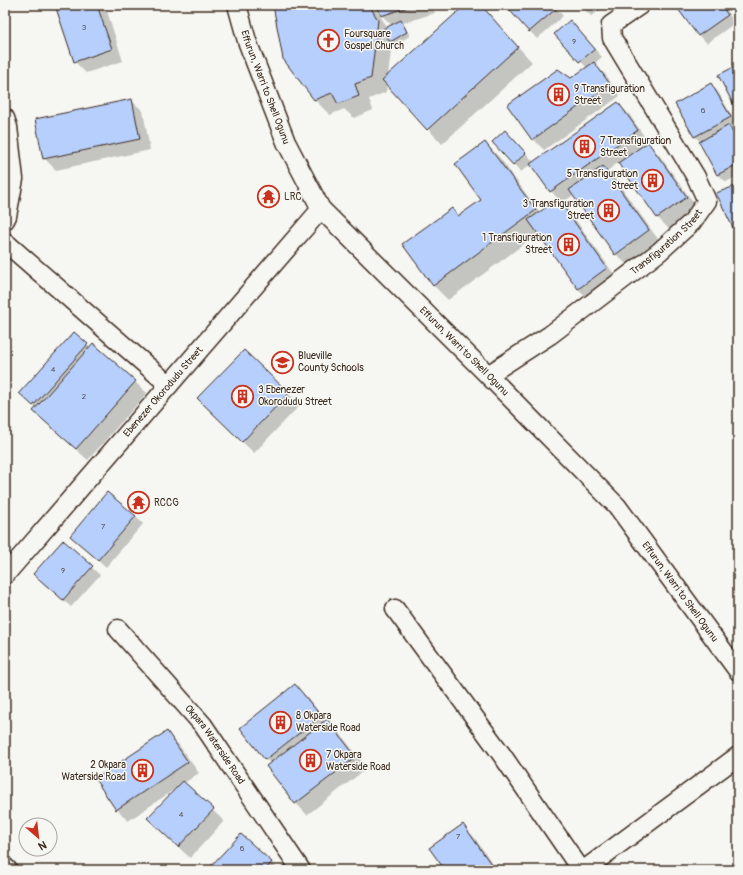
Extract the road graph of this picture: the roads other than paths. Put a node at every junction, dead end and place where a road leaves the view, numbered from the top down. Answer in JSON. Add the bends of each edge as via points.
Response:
{"nodes":[{"id":1,"x":237,"y":5,"type":"edge"},
{"id":2,"x":640,"y":5,"type":"edge"},
{"id":3,"x":5,"y":118,"type":"edge"},
{"id":4,"x":321,"y":209,"type":"junction"},
{"id":5,"x":5,"y":220,"type":"edge"},
{"id":6,"x":5,"y":242,"type":"edge"},
{"id":7,"x":488,"y":375,"type":"junction"},
{"id":8,"x":169,"y":385,"type":"junction"},
{"id":9,"x":5,"y":575,"type":"edge"},
{"id":10,"x":395,"y":610,"type":"dead end"},
{"id":11,"x":118,"y":629,"type":"dead end"},
{"id":12,"x":738,"y":671,"type":"edge"},
{"id":13,"x":738,"y":756,"type":"edge"},
{"id":14,"x":5,"y":866,"type":"edge"},
{"id":15,"x":8,"y":870,"type":"edge"},
{"id":16,"x":301,"y":870,"type":"edge"},
{"id":17,"x":581,"y":870,"type":"edge"},
{"id":18,"x":584,"y":870,"type":"edge"}],
"edges":[{"from":1,"to":4,"type":"street","name":"Effurun, Warri to Shell Ogunu","via":[[247,41],[286,142]]},
{"from":2,"to":7,"type":"street","name":"Transfiguration Street","via":[[611,25],[612,38],[696,177],[707,201],[692,222],[659,252],[550,335]]},
{"from":3,"to":5,"type":"street","via":[[14,179],[8,216]]},
{"from":4,"to":7,"type":"street","name":"Effurun, Warri to Shell Ogunu"},
{"from":4,"to":8,"type":"street","name":"Ebenezer Okorodudu Street"},
{"from":6,"to":8,"type":"street"},
{"from":7,"to":12,"type":"street","name":"Effurun, Warri to Shell Ogunu","via":[[617,506]]},
{"from":8,"to":9,"type":"street","name":"Ebenezer Okorodudu Street"},
{"from":10,"to":17,"type":"street","via":[[502,755]]},
{"from":11,"to":16,"type":"street","name":"Okpara Waterside Road","via":[[203,725]]},
{"from":13,"to":18,"type":"street"},
{"from":14,"to":15,"type":"street"}]}
